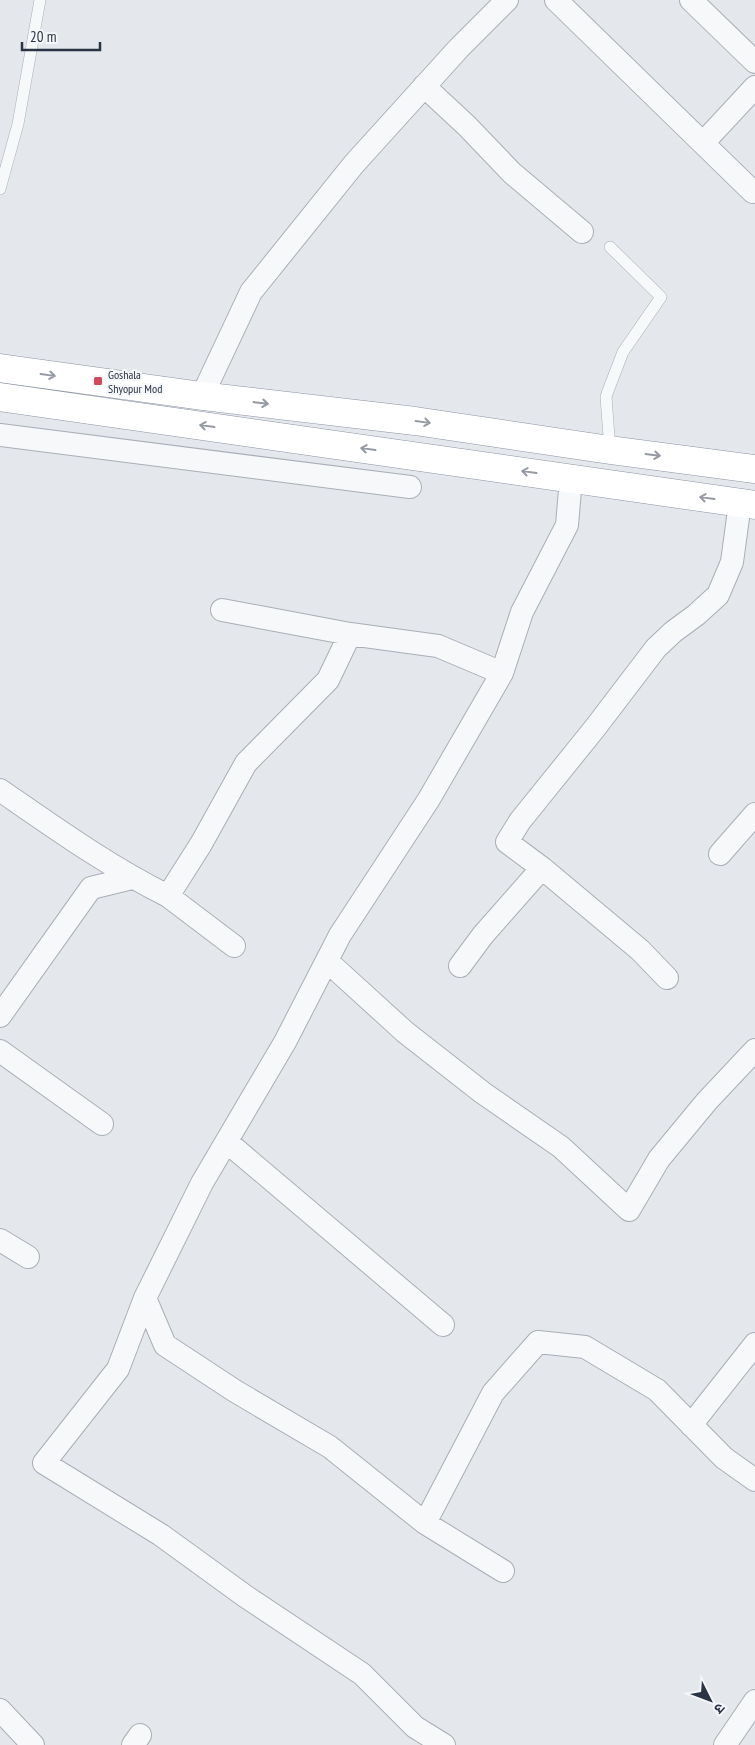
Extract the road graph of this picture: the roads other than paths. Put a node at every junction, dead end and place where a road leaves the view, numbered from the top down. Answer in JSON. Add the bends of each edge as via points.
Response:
{"nodes":[{"id":1,"x":40,"y":0,"type":"edge"},
{"id":2,"x":507,"y":0,"type":"edge"},
{"id":3,"x":556,"y":0,"type":"edge"},
{"id":4,"x":691,"y":0,"type":"edge"},
{"id":5,"x":755,"y":62,"type":"edge"},
{"id":6,"x":424,"y":86,"type":"junction"},
{"id":7,"x":755,"y":87,"type":"edge"},
{"id":8,"x":703,"y":143,"type":"junction"},
{"id":9,"x":0,"y":189,"type":"edge"},
{"id":10,"x":753,"y":192,"type":"dead end"},
{"id":11,"x":582,"y":232,"type":"dead end"},
{"id":12,"x":610,"y":247,"type":"dead end"},
{"id":13,"x":0,"y":368,"type":"edge"},
{"id":14,"x":202,"y":396,"type":"junction"},
{"id":15,"x":0,"y":397,"type":"edge"},
{"id":16,"x":0,"y":435,"type":"edge"},
{"id":17,"x":610,"y":450,"type":"junction"},
{"id":18,"x":755,"y":469,"type":"edge"},
{"id":19,"x":571,"y":478,"type":"junction"},
{"id":20,"x":410,"y":487,"type":"dead end"},
{"id":21,"x":748,"y":504,"type":"edge"},
{"id":22,"x":222,"y":610,"type":"dead end"},
{"id":23,"x":350,"y":634,"type":"junction"},
{"id":24,"x":502,"y":673,"type":"junction"},
{"id":25,"x":0,"y":790,"type":"edge"},
{"id":26,"x":755,"y":814,"type":"edge"},
{"id":27,"x":720,"y":854,"type":"dead end"},
{"id":28,"x":542,"y":868,"type":"junction"},
{"id":29,"x":132,"y":878,"type":"junction"},
{"id":30,"x":168,"y":896,"type":"junction"},
{"id":31,"x":234,"y":946,"type":"dead end"},
{"id":32,"x":327,"y":961,"type":"junction"},
{"id":33,"x":460,"y":966,"type":"dead end"},
{"id":34,"x":667,"y":978,"type":"dead end"},
{"id":35,"x":0,"y":1016,"type":"edge"},
{"id":36,"x":755,"y":1050,"type":"edge"},
{"id":37,"x":0,"y":1051,"type":"edge"},
{"id":38,"x":102,"y":1124,"type":"dead end"},
{"id":39,"x":227,"y":1142,"type":"junction"},
{"id":40,"x":0,"y":1240,"type":"edge"},
{"id":41,"x":28,"y":1257,"type":"dead end"},
{"id":42,"x":145,"y":1298,"type":"junction"},
{"id":43,"x":443,"y":1325,"type":"dead end"},
{"id":44,"x":755,"y":1344,"type":"edge"},
{"id":45,"x":691,"y":1425,"type":"junction"},
{"id":46,"x":755,"y":1480,"type":"edge"},
{"id":47,"x":425,"y":1523,"type":"junction"},
{"id":48,"x":503,"y":1571,"type":"dead end"},
{"id":49,"x":755,"y":1701,"type":"edge"},
{"id":50,"x":0,"y":1710,"type":"edge"},
{"id":51,"x":32,"y":1745,"type":"edge"},
{"id":52,"x":444,"y":1745,"type":"edge"},
{"id":53,"x":724,"y":1745,"type":"edge"}],
"edges":[{"from":1,"to":9,"type":"lane","via":[[18,124]]},
{"from":2,"to":6,"type":"street"},
{"from":3,"to":8,"type":"street"},
{"from":4,"to":5,"type":"street"},
{"from":6,"to":11,"type":"street","via":[[512,173]]},
{"from":6,"to":14,"type":"street","via":[[354,164],[252,292]]},
{"from":7,"to":8,"type":"street"},
{"from":8,"to":10,"type":"street"},
{"from":12,"to":17,"type":"lane","via":[[661,297],[623,352],[606,397]]},
{"from":13,"to":14,"type":"highway","one_way":true},
{"from":14,"to":17,"type":"highway","one_way":true,"via":[[415,421]]},
{"from":19,"to":15,"type":"highway","one_way":true},
{"from":16,"to":20,"type":"street"},
{"from":17,"to":18,"type":"highway","one_way":true},
{"from":21,"to":19,"type":"highway","one_way":true},
{"from":19,"to":24,"type":"street","via":[[568,525],[522,612]]},
{"from":21,"to":28,"type":"street","via":[[732,562],[718,596],[656,648],[520,821],[508,842]]},
{"from":22,"to":23,"type":"street"},
{"from":23,"to":24,"type":"street","via":[[438,646]]},
{"from":23,"to":30,"type":"street","via":[[328,680],[246,763]]},
{"from":24,"to":32,"type":"street","via":[[429,799],[340,935]]},
{"from":25,"to":29,"type":"street"},
{"from":26,"to":27,"type":"street"},
{"from":28,"to":33,"type":"street"},
{"from":28,"to":34,"type":"street","via":[[640,950]]},
{"from":29,"to":30,"type":"street"},
{"from":29,"to":35,"type":"street","via":[[91,888]]},
{"from":30,"to":31,"type":"street"},
{"from":32,"to":36,"type":"street","via":[[405,1032],[483,1093],[560,1147],[629,1210],[659,1159]]},
{"from":32,"to":39,"type":"street","via":[[286,1042]]},
{"from":37,"to":38,"type":"street"},
{"from":39,"to":42,"type":"street","via":[[202,1184]]},
{"from":39,"to":43,"type":"street"},
{"from":40,"to":41,"type":"street"},
{"from":42,"to":47,"type":"street","via":[[165,1345],[330,1447]]},
{"from":42,"to":52,"type":"street","via":[[118,1368],[44,1462],[161,1535],[362,1674],[415,1727]]},
{"from":44,"to":45,"type":"street"},
{"from":45,"to":46,"type":"street","via":[[724,1458]]},
{"from":45,"to":47,"type":"street","via":[[657,1390],[585,1347],[538,1342],[493,1393]]},
{"from":47,"to":48,"type":"street"},
{"from":49,"to":53,"type":"street"},
{"from":50,"to":51,"type":"street"}]}
